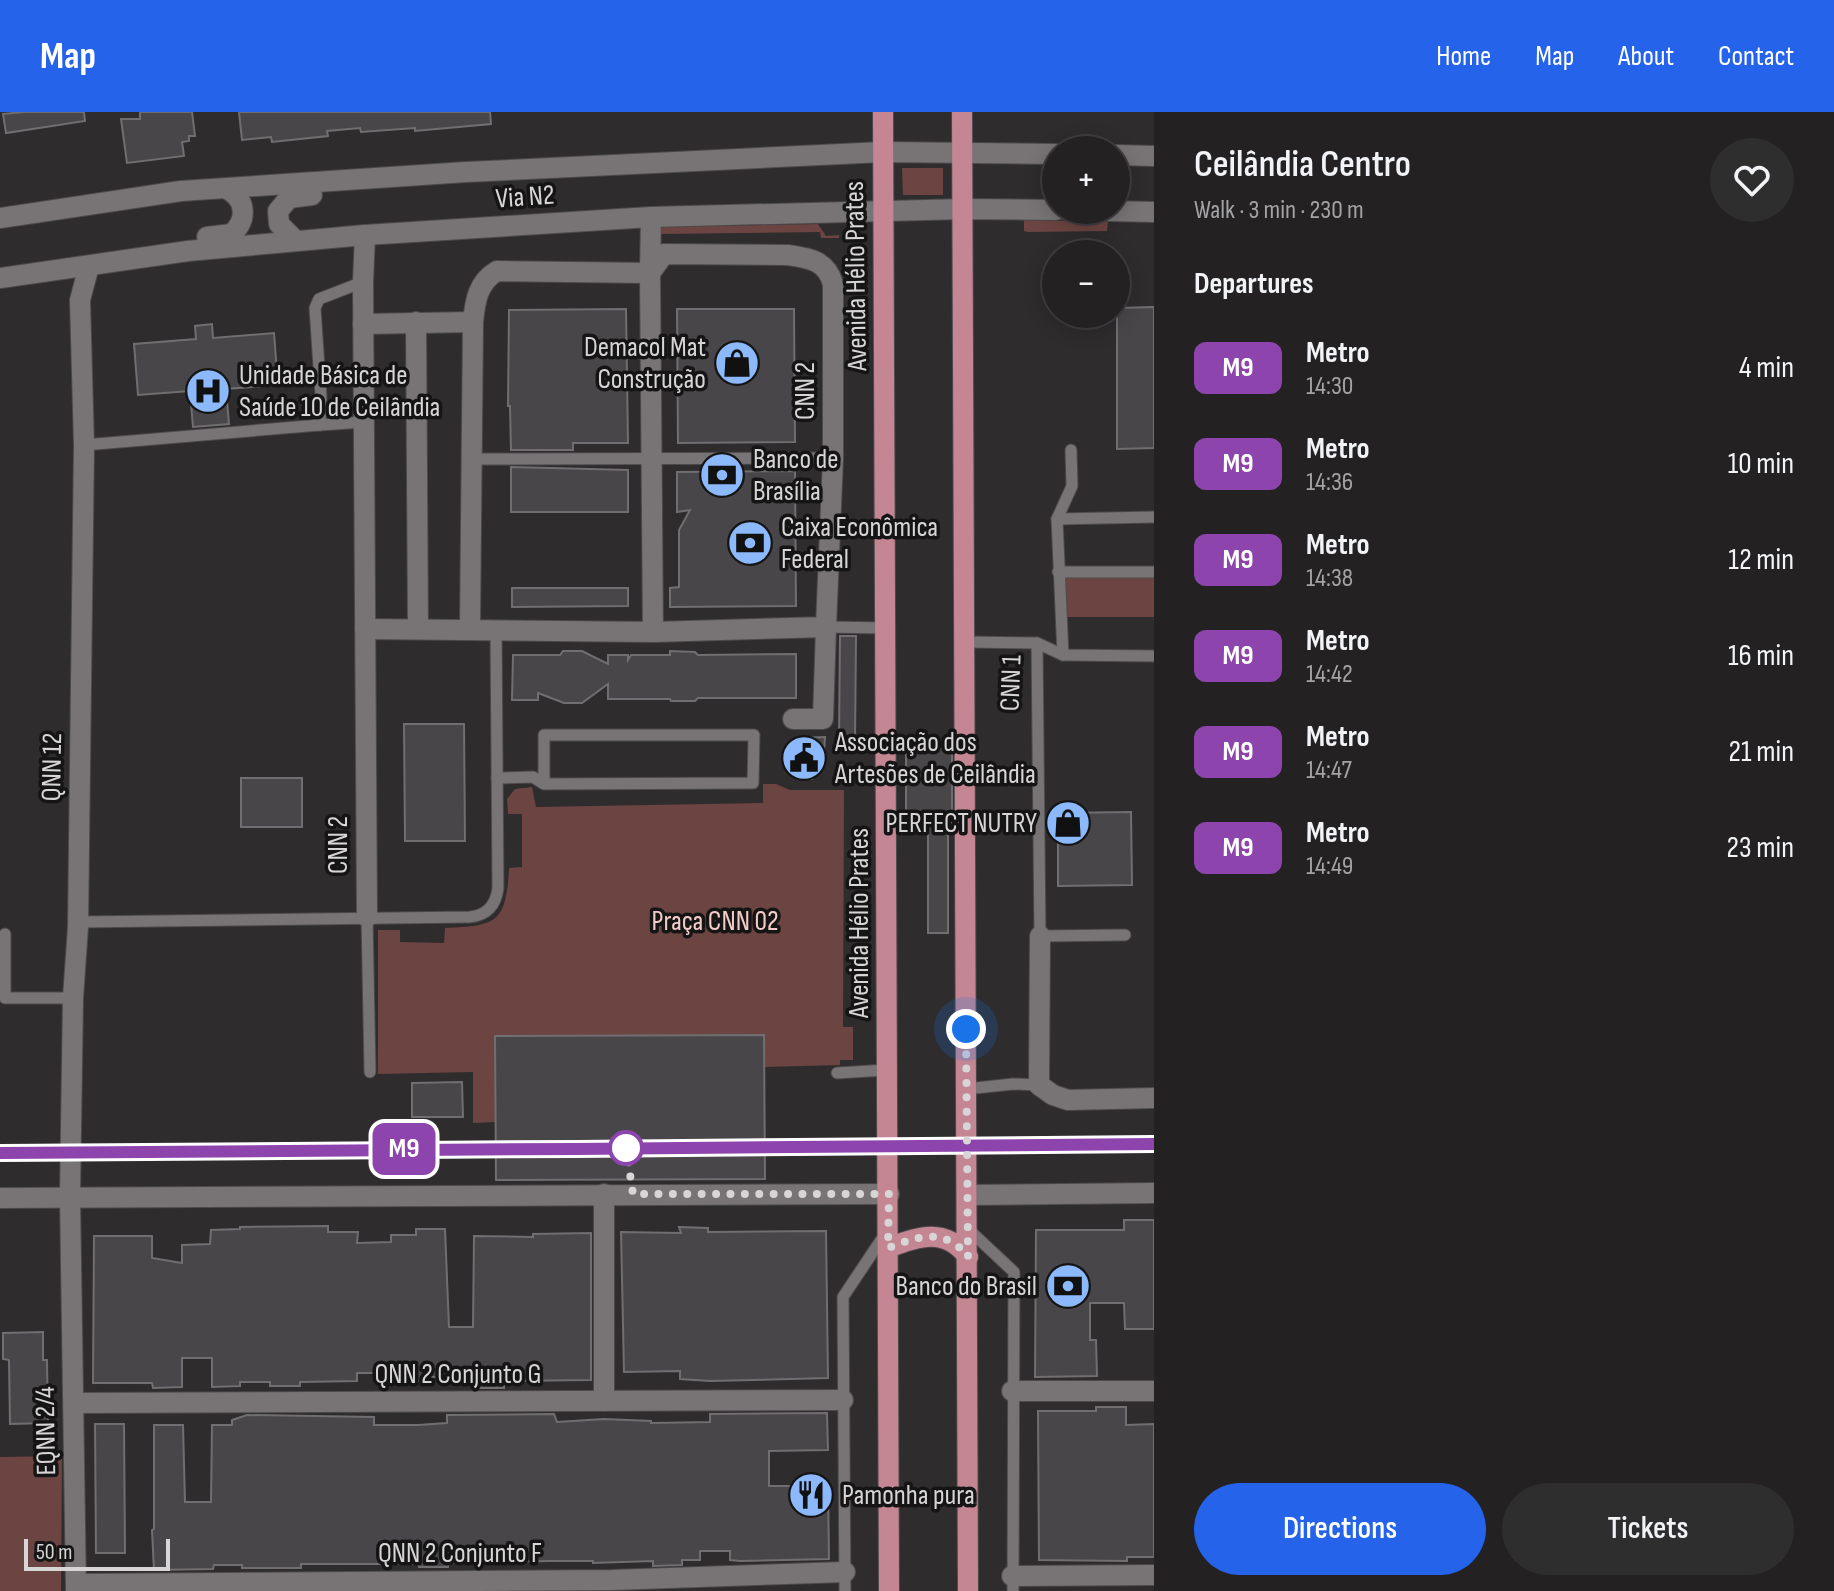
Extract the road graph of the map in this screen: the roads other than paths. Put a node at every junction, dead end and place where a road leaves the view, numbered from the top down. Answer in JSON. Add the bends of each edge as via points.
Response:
{"nodes":[{"id":1,"x":962,"y":112,"type":"edge"},
{"id":2,"x":882,"y":114,"type":"edge"},
{"id":3,"x":883,"y":152,"type":"junction"},
{"id":4,"x":963,"y":152,"type":"junction"},
{"id":5,"x":1042,"y":154,"type":"edge"},
{"id":6,"x":1130,"y":155,"type":"edge"},
{"id":7,"x":1154,"y":156,"type":"edge"},
{"id":8,"x":466,"y":172,"type":"junction"},
{"id":9,"x":227,"y":189,"type":"junction"},
{"id":10,"x":965,"y":209,"type":"junction"},
{"id":11,"x":1042,"y":210,"type":"edge"},
{"id":12,"x":1130,"y":211,"type":"edge"},
{"id":13,"x":1154,"y":212,"type":"edge"},
{"id":14,"x":883,"y":213,"type":"junction"},
{"id":15,"x":651,"y":217,"type":"junction"},
{"id":16,"x":0,"y":218,"type":"edge"},
{"id":17,"x":365,"y":235,"type":"junction"},
{"id":18,"x":295,"y":240,"type":"junction"},
{"id":19,"x":94,"y":265,"type":"junction"},
{"id":20,"x":650,"y":273,"type":"junction"},
{"id":21,"x":0,"y":278,"type":"edge"},
{"id":22,"x":363,"y":282,"type":"junction"},
{"id":23,"x":416,"y":322,"type":"junction"},
{"id":24,"x":473,"y":322,"type":"junction"},
{"id":25,"x":363,"y":324,"type":"junction"},
{"id":26,"x":364,"y":422,"type":"junction"},
{"id":27,"x":320,"y":425,"type":"junction"},
{"id":28,"x":84,"y":445,"type":"junction"},
{"id":29,"x":1071,"y":450,"type":"dead end"},
{"id":30,"x":833,"y":458,"type":"junction"},
{"id":31,"x":471,"y":459,"type":"junction"},
{"id":32,"x":652,"y":459,"type":"junction"},
{"id":33,"x":1154,"y":517,"type":"edge"},
{"id":34,"x":1057,"y":519,"type":"junction"},
{"id":35,"x":1058,"y":572,"type":"junction"},
{"id":36,"x":1154,"y":572,"type":"edge"},
{"id":37,"x":826,"y":627,"type":"junction"},
{"id":38,"x":470,"y":628,"type":"junction"},
{"id":39,"x":886,"y":628,"type":"junction"},
{"id":40,"x":365,"y":629,"type":"junction"},
{"id":41,"x":418,"y":629,"type":"junction"},
{"id":42,"x":496,"y":629,"type":"junction"},
{"id":43,"x":653,"y":632,"type":"junction"},
{"id":44,"x":965,"y":642,"type":"junction"},
{"id":45,"x":1037,"y":643,"type":"junction"},
{"id":46,"x":1063,"y":655,"type":"junction"},
{"id":47,"x":1154,"y":656,"type":"edge"},
{"id":48,"x":793,"y":719,"type":"dead end"},
{"id":49,"x":497,"y":778,"type":"junction"},
{"id":50,"x":544,"y":784,"type":"junction"},
{"id":51,"x":367,"y":917,"type":"junction"},
{"id":52,"x":78,"y":922,"type":"junction"},
{"id":53,"x":5,"y":934,"type":"dead end"},
{"id":54,"x":1125,"y":935,"type":"dead end"},
{"id":55,"x":1040,"y":936,"type":"junction"},
{"id":56,"x":73,"y":998,"type":"junction"},
{"id":57,"x":886,"y":1070,"type":"junction"},
{"id":58,"x":370,"y":1072,"type":"dead end"},
{"id":59,"x":837,"y":1073,"type":"dead end"},
{"id":60,"x":1039,"y":1085,"type":"junction"},
{"id":61,"x":966,"y":1089,"type":"junction"},
{"id":62,"x":1154,"y":1098,"type":"edge"},
{"id":63,"x":1154,"y":1193,"type":"edge"},
{"id":64,"x":604,"y":1194,"type":"junction"},
{"id":65,"x":889,"y":1194,"type":"junction"},
{"id":66,"x":967,"y":1195,"type":"junction"},
{"id":67,"x":70,"y":1196,"type":"junction"},
{"id":68,"x":0,"y":1198,"type":"edge"},
{"id":69,"x":967,"y":1228,"type":"junction"},
{"id":70,"x":888,"y":1239,"type":"junction"},
{"id":71,"x":968,"y":1257,"type":"junction"},
{"id":72,"x":72,"y":1270,"type":"joint"},
{"id":73,"x":1012,"y":1391,"type":"junction"},
{"id":74,"x":1154,"y":1391,"type":"edge"},
{"id":75,"x":843,"y":1400,"type":"junction"},
{"id":76,"x":604,"y":1401,"type":"junction"},
{"id":77,"x":74,"y":1403,"type":"junction"},
{"id":78,"x":1154,"y":1575,"type":"edge"},
{"id":79,"x":845,"y":1581,"type":"edge"},
{"id":80,"x":1012,"y":1584,"type":"edge"},
{"id":81,"x":612,"y":1586,"type":"edge"},
{"id":82,"x":76,"y":1587,"type":"edge"},
{"id":83,"x":889,"y":1591,"type":"edge"},
{"id":84,"x":968,"y":1591,"type":"edge"}],
"edges":[{"from":1,"to":4,"type":"main road"},
{"from":2,"to":3,"type":"main road","name":"Avenida Hélio Prates"},
{"from":3,"to":4,"type":"street","name":"Via N2"},
{"from":3,"to":8,"type":"street","name":"Via N2"},
{"from":3,"to":14,"type":"main road","name":"Avenida Hélio Prates"},
{"from":4,"to":5,"type":"street","name":"Via N2"},
{"from":4,"to":10,"type":"main road"},
{"from":6,"to":7,"type":"street"},
{"from":8,"to":9,"type":"street","name":"Via N2"},
{"from":8,"to":18,"type":"street","via":[[409,187],[289,198],[277,217]]},
{"from":9,"to":16,"type":"street","name":"Via N2"},
{"from":9,"to":19,"type":"street","via":[[243,206],[242,222],[232,234],[127,249]]},
{"from":10,"to":11,"type":"street","name":"Via N2"},
{"from":10,"to":14,"type":"street","name":"Via N2"},
{"from":10,"to":44,"type":"main road"},
{"from":12,"to":13,"type":"street"},
{"from":14,"to":15,"type":"street","name":"Via N2"},
{"from":14,"to":39,"type":"main road","name":"Avenida Hélio Prates"},
{"from":15,"to":17,"type":"street","name":"Via N2"},
{"from":15,"to":20,"type":"street"},
{"from":17,"to":18,"type":"street","name":"Via N2"},
{"from":17,"to":22,"type":"street","name":"CNN 2"},
{"from":18,"to":19,"type":"street","name":"Via N2"},
{"from":19,"to":21,"type":"street","name":"Via N2"},
{"from":19,"to":28,"type":"street","name":"QNN 12","via":[[80,300]]},
{"from":20,"to":24,"type":"street","via":[[497,271],[482,283]]},
{"from":20,"to":30,"type":"street","name":"CNN 2","via":[[664,254],[788,255],[823,265],[833,284]]},
{"from":20,"to":32,"type":"street"},
{"from":22,"to":25,"type":"street","name":"CNN 2"},
{"from":22,"to":27,"type":"lane","via":[[319,299],[315,308]]},
{"from":23,"to":24,"type":"street"},
{"from":23,"to":25,"type":"street"},
{"from":23,"to":41,"type":"street"},
{"from":24,"to":31,"type":"street"},
{"from":25,"to":26,"type":"street","name":"CNN 2"},
{"from":26,"to":27,"type":"lane"},
{"from":26,"to":40,"type":"street","name":"CNN 2"},
{"from":27,"to":28,"type":"lane"},
{"from":28,"to":52,"type":"street","name":"QNN 12"},
{"from":29,"to":34,"type":"lane","via":[[1072,486]]},
{"from":30,"to":32,"type":"lane"},
{"from":30,"to":37,"type":"street","name":"CNN 2"},
{"from":31,"to":32,"type":"lane"},
{"from":31,"to":38,"type":"street"},
{"from":32,"to":43,"type":"street"},
{"from":33,"to":34,"type":"lane"},
{"from":34,"to":35,"type":"lane"},
{"from":35,"to":36,"type":"lane"},
{"from":35,"to":46,"type":"lane"},
{"from":37,"to":39,"type":"lane"},
{"from":37,"to":43,"type":"street"},
{"from":37,"to":48,"type":"street","name":"CNN 2","via":[[823,719]]},
{"from":38,"to":41,"type":"street"},
{"from":38,"to":42,"type":"street"},
{"from":39,"to":57,"type":"main road","name":"Avenida Hélio Prates"},
{"from":40,"to":41,"type":"street"},
{"from":40,"to":51,"type":"street","name":"CNN 2"},
{"from":42,"to":43,"type":"street"},
{"from":42,"to":49,"type":"lane"},
{"from":44,"to":45,"type":"lane"},
{"from":44,"to":61,"type":"main road"},
{"from":45,"to":46,"type":"lane","name":"CNN 1"},
{"from":45,"to":55,"type":"lane","name":"CNN 1"},
{"from":46,"to":47,"type":"lane","name":"CNN 1"},
{"from":49,"to":50,"type":"lane","via":[[533,777]]},
{"from":49,"to":51,"type":"lane","via":[[498,888],[489,910],[476,917]]},
{"from":50,"to":50,"type":"lane","via":[[753,783],[754,735],[544,735]]},
{"from":51,"to":52,"type":"lane"},
{"from":51,"to":58,"type":"lane"},
{"from":52,"to":56,"type":"street","name":"QNN 12"},
{"from":53,"to":56,"type":"lane","via":[[5,998]]},
{"from":54,"to":55,"type":"lane"},
{"from":55,"to":60,"type":"street","name":"CNN 1"},
{"from":56,"to":67,"type":"street","name":"QNN 12"},
{"from":57,"to":59,"type":"lane"},
{"from":57,"to":65,"type":"main road","name":"Avenida Hélio Prates"},
{"from":60,"to":61,"type":"lane"},
{"from":60,"to":62,"type":"street","via":[[1068,1100]]},
{"from":61,"to":66,"type":"main road"},
{"from":63,"to":66,"type":"street"},
{"from":64,"to":65,"type":"street"},
{"from":64,"to":67,"type":"street"},
{"from":64,"to":76,"type":"street"},
{"from":65,"to":70,"type":"main road","name":"Avenida Hélio Prates"},
{"from":66,"to":69,"type":"main road"},
{"from":67,"to":68,"type":"street"},
{"from":67,"to":72,"type":"street","name":"QNN 12"},
{"from":69,"to":71,"type":"main road"},
{"from":69,"to":73,"type":"lane","via":[[1014,1272]]},
{"from":70,"to":71,"type":"main road","via":[[938,1238],[957,1243]]},
{"from":70,"to":75,"type":"lane","via":[[843,1297]]},
{"from":70,"to":83,"type":"main road","name":"Avenida Hélio Prates"},
{"from":71,"to":84,"type":"main road"},
{"from":72,"to":77,"type":"street","name":"EQNN 2/4"},
{"from":73,"to":74,"type":"street"},
{"from":73,"to":80,"type":"lane"},
{"from":75,"to":76,"type":"street","name":"QNN 2 Conjunto G"},
{"from":75,"to":79,"type":"lane"},
{"from":76,"to":77,"type":"street","name":"QNN 2 Conjunto G"},
{"from":77,"to":82,"type":"street","name":"EQNN 2/4"},
{"from":78,"to":80,"type":"street"},
{"from":79,"to":81,"type":"street","name":"QNN 2 Conjunto F"},
{"from":81,"to":82,"type":"street","name":"QNN 2 Conjunto F"}]}
